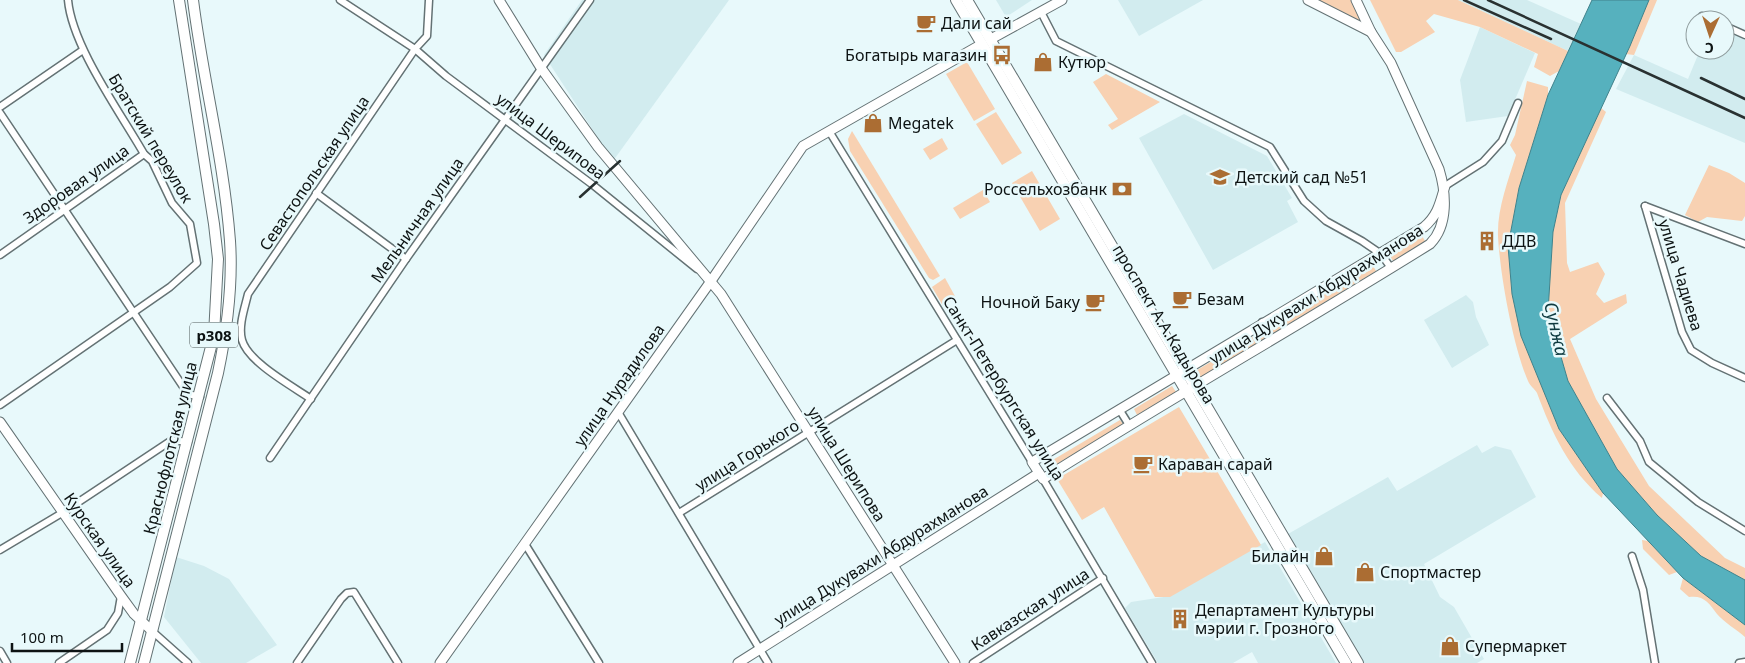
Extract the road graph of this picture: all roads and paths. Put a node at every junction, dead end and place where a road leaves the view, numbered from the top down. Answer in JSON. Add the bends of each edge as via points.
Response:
{"nodes":[{"id":1,"x":68,"y":0,"type":"edge"},
{"id":2,"x":179,"y":0,"type":"edge"},
{"id":3,"x":193,"y":0,"type":"edge"},
{"id":4,"x":340,"y":0,"type":"edge"},
{"id":5,"x":429,"y":0,"type":"edge"},
{"id":6,"x":499,"y":0,"type":"edge"},
{"id":7,"x":590,"y":0,"type":"edge"},
{"id":8,"x":956,"y":0,"type":"edge"},
{"id":9,"x":967,"y":0,"type":"edge"},
{"id":10,"x":1062,"y":0,"type":"edge"},
{"id":11,"x":1308,"y":0,"type":"edge"},
{"id":12,"x":1356,"y":0,"type":"edge"},
{"id":13,"x":1041,"y":12,"type":"junction"},
{"id":14,"x":1371,"y":32,"type":"junction"},
{"id":15,"x":986,"y":42,"type":"junction"},
{"id":16,"x":415,"y":49,"type":"junction"},
{"id":17,"x":83,"y":50,"type":"junction"},
{"id":18,"x":541,"y":68,"type":"junction"},
{"id":19,"x":1518,"y":103,"type":"dead end"},
{"id":20,"x":0,"y":107,"type":"edge"},
{"id":21,"x":0,"y":113,"type":"edge"},
{"id":22,"x":504,"y":119,"type":"junction"},
{"id":23,"x":828,"y":131,"type":"junction"},
{"id":24,"x":144,"y":154,"type":"junction"},
{"id":25,"x":1444,"y":186,"type":"junction"},
{"id":26,"x":316,"y":193,"type":"junction"},
{"id":27,"x":64,"y":209,"type":"junction"},
{"id":28,"x":1424,"y":227,"type":"junction"},
{"id":29,"x":1430,"y":244,"type":"junction"},
{"id":30,"x":1745,"y":244,"type":"edge"},
{"id":31,"x":1381,"y":254,"type":"junction"},
{"id":32,"x":0,"y":255,"type":"edge"},
{"id":33,"x":406,"y":259,"type":"junction"},
{"id":34,"x":1391,"y":268,"type":"junction"},
{"id":35,"x":711,"y":281,"type":"junction"},
{"id":36,"x":132,"y":313,"type":"junction"},
{"id":37,"x":1262,"y":322,"type":"junction"},
{"id":38,"x":957,"y":340,"type":"junction"},
{"id":39,"x":1272,"y":340,"type":"junction"},
{"id":40,"x":1182,"y":372,"type":"junction"},
{"id":41,"x":1745,"y":378,"type":"edge"},
{"id":42,"x":1191,"y":389,"type":"junction"},
{"id":43,"x":200,"y":397,"type":"junction"},
{"id":44,"x":1607,"y":398,"type":"dead end"},
{"id":45,"x":311,"y":399,"type":"junction"},
{"id":46,"x":0,"y":405,"type":"edge"},
{"id":47,"x":1119,"y":409,"type":"junction"},
{"id":48,"x":618,"y":412,"type":"junction"},
{"id":49,"x":0,"y":422,"type":"edge"},
{"id":50,"x":1129,"y":425,"type":"junction"},
{"id":51,"x":809,"y":433,"type":"junction"},
{"id":52,"x":188,"y":442,"type":"junction"},
{"id":53,"x":270,"y":458,"type":"dead end"},
{"id":54,"x":1032,"y":462,"type":"junction"},
{"id":55,"x":1041,"y":476,"type":"junction"},
{"id":56,"x":62,"y":513,"type":"junction"},
{"id":57,"x":678,"y":513,"type":"junction"},
{"id":58,"x":1745,"y":531,"type":"edge"},
{"id":59,"x":525,"y":544,"type":"junction"},
{"id":60,"x":0,"y":550,"type":"edge"},
{"id":61,"x":1632,"y":556,"type":"dead end"},
{"id":62,"x":892,"y":566,"type":"junction"},
{"id":63,"x":1103,"y":578,"type":"junction"},
{"id":64,"x":121,"y":596,"type":"junction"},
{"id":65,"x":141,"y":621,"type":"junction"},
{"id":66,"x":152,"y":631,"type":"junction"},
{"id":67,"x":760,"y":649,"type":"junction"},
{"id":68,"x":0,"y":651,"type":"edge"},
{"id":69,"x":1745,"y":662,"type":"edge"},
{"id":70,"x":7,"y":663,"type":"edge"},
{"id":71,"x":59,"y":663,"type":"edge"},
{"id":72,"x":130,"y":663,"type":"edge"},
{"id":73,"x":144,"y":663,"type":"edge"},
{"id":74,"x":188,"y":663,"type":"edge"},
{"id":75,"x":297,"y":663,"type":"edge"},
{"id":76,"x":398,"y":663,"type":"edge"},
{"id":77,"x":440,"y":663,"type":"edge"},
{"id":78,"x":599,"y":663,"type":"edge"},
{"id":79,"x":738,"y":663,"type":"edge"},
{"id":80,"x":768,"y":663,"type":"edge"},
{"id":81,"x":955,"y":663,"type":"edge"},
{"id":82,"x":973,"y":663,"type":"edge"},
{"id":83,"x":1152,"y":663,"type":"edge"},
{"id":84,"x":1346,"y":663,"type":"edge"},
{"id":85,"x":1358,"y":663,"type":"edge"},
{"id":86,"x":1656,"y":663,"type":"edge"},
{"id":87,"x":1739,"y":663,"type":"edge"}],
"edges":[{"from":1,"to":17,"type":"street","name":"Братский переулок","via":[[70,18]]},
{"from":2,"to":43,"type":"main road","name":"Краснофлотская улица","number":"p308","via":[[218,259],[214,335]]},
{"from":3,"to":66,"type":"main road","name":"Краснофлотская улица","number":"P308","via":[[230,242],[230,291],[226,336],[218,373]]},
{"from":4,"to":16,"type":"street","name":"улица Шерипова"},
{"from":5,"to":16,"type":"street","via":[[427,36]]},
{"from":6,"to":18,"type":"street","name":"улица Шерипова"},
{"from":7,"to":18,"type":"street","name":"Мельничная улица"},
{"from":8,"to":15,"type":"main road","name":"проспект А.А.Кадырова"},
{"from":9,"to":15,"type":"main road","name":"проспект А.А.Кадырова"},
{"from":10,"to":13,"type":"street","name":"улица Нурадилова"},
{"from":11,"to":14,"type":"street"},
{"from":12,"to":14,"type":"street"},
{"from":13,"to":15,"type":"street","name":"улица Нурадилова"},
{"from":13,"to":31,"type":"street","via":[[1056,41],[1270,147],[1304,201],[1326,221]]},
{"from":14,"to":25,"type":"street","via":[[1390,63]]},
{"from":15,"to":23,"type":"street","name":"улица Нурадилова"},
{"from":15,"to":40,"type":"main road","name":"проспект А.А.Кадырова"},
{"from":16,"to":22,"type":"street","name":"улица Шерипова"},
{"from":16,"to":26,"type":"street","name":"Севастопольская улица"},
{"from":17,"to":20,"type":"street"},
{"from":17,"to":24,"type":"street","name":"Братский переулок"},
{"from":18,"to":22,"type":"street","name":"Мельничная улица"},
{"from":18,"to":35,"type":"street","name":"улица Шерипова","via":[[613,168]]},
{"from":19,"to":25,"type":"street","via":[[1502,141],[1483,162]]},
{"from":21,"to":27,"type":"street"},
{"from":22,"to":33,"type":"street","name":"Мельничная улица"},
{"from":22,"to":35,"type":"street","name":"улица Шерипова","via":[[593,185]]},
{"from":23,"to":35,"type":"street","name":"улица Нурадилова","via":[[803,146]]},
{"from":23,"to":38,"type":"street","name":"Санкт-Петербургская улица"},
{"from":24,"to":27,"type":"street","name":"Здоровая улица"},
{"from":24,"to":36,"type":"street","name":"Братский переулок","via":[[152,161],[172,203],[190,224],[197,262],[170,287]]},
{"from":25,"to":28,"type":"street","name":"улица Дукувахи Абдурахманова","via":[[1439,210]]},
{"from":25,"to":29,"type":"street","name":"улица Дукувахи Абдурахманова","via":[[1444,214],[1436,238]]},
{"from":26,"to":33,"type":"street"},
{"from":26,"to":45,"type":"street","name":"Севастопольская улица","via":[[248,294],[242,340],[256,362]]},
{"from":27,"to":32,"type":"street","name":"Здоровая улица"},
{"from":27,"to":36,"type":"street"},
{"from":28,"to":29,"type":"street"},
{"from":28,"to":31,"type":"street","name":"улица Дукувахи Абдурахманова"},
{"from":29,"to":34,"type":"street","name":"улица Дукувахи Абдурахманова"},
{"from":30,"to":41,"type":"street","name":"улица Чадиева","via":[[1645,206],[1682,332],[1691,350]]},
{"from":31,"to":34,"type":"street"},
{"from":31,"to":37,"type":"street","name":"улица Дукувахи Абдурахманова"},
{"from":33,"to":45,"type":"street","name":"Мельничная улица"},
{"from":34,"to":39,"type":"street","name":"улица Дукувахи Абдурахманова"},
{"from":35,"to":48,"type":"street","name":"улица Нурадилова"},
{"from":35,"to":51,"type":"street","name":"улица Шерипова"},
{"from":36,"to":43,"type":"street","via":[[188,394]]},
{"from":36,"to":46,"type":"street"},
{"from":37,"to":39,"type":"street"},
{"from":37,"to":40,"type":"street","name":"улица Дукувахи Абдурахманова"},
{"from":38,"to":51,"type":"street","name":"улица Горького"},
{"from":38,"to":54,"type":"street","name":"Санкт-Петербургская улица"},
{"from":39,"to":42,"type":"street","name":"улица Дукувахи Абдурахманова"},
{"from":40,"to":42,"type":"main road","name":"проспект А.А.Кадырова"},
{"from":40,"to":47,"type":"street","name":"улица Дукувахи Абдурахманова"},
{"from":42,"to":50,"type":"street","name":"улица Дукувахи Абдурахманова"},
{"from":42,"to":84,"type":"main road","name":"проспект А.А.Кадырова"},
{"from":42,"to":85,"type":"main road","name":"проспект А.А.Кадырова"},
{"from":43,"to":52,"type":"main road","name":"Краснофлотская улица","number":"p308"},
{"from":44,"to":58,"type":"street","via":[[1640,441],[1649,462],[1698,502]]},
{"from":45,"to":53,"type":"street","name":"Мельничная улица"},
{"from":47,"to":50,"type":"street"},
{"from":47,"to":54,"type":"street","name":"улица Дукувахи Абдурахманова"},
{"from":48,"to":57,"type":"street"},
{"from":48,"to":59,"type":"street","name":"улица Нурадилова"},
{"from":49,"to":56,"type":"street","name":"Курская улица"},
{"from":50,"to":55,"type":"street","name":"улица Дукувахи Абдурахманова"},
{"from":51,"to":57,"type":"street","name":"улица Горького"},
{"from":51,"to":62,"type":"street","name":"улица Шерипова"},
{"from":52,"to":56,"type":"street","via":[[172,440]]},
{"from":52,"to":65,"type":"main road","name":"Краснофлотская улица","number":"p308"},
{"from":54,"to":55,"type":"street","name":"Санкт-Петербургская улица"},
{"from":55,"to":62,"type":"street","name":"улица Дукувахи Абдурахманова"},
{"from":55,"to":63,"type":"street","name":"Санкт-Петербургская улица"},
{"from":56,"to":60,"type":"street"},
{"from":56,"to":64,"type":"street","name":"Курская улица"},
{"from":57,"to":67,"type":"street"},
{"from":59,"to":77,"type":"street","name":"улица Нурадилова"},
{"from":59,"to":78,"type":"street"},
{"from":61,"to":86,"type":"street","via":[[1643,590]]},
{"from":62,"to":67,"type":"street","name":"улица Дукувахи Абдурахманова"},
{"from":62,"to":81,"type":"street","name":"улица Шерипова"},
{"from":63,"to":82,"type":"street","name":"Кавказская улица"},
{"from":63,"to":83,"type":"street","name":"Санкт-Петербургская улица"},
{"from":64,"to":65,"type":"street","name":"Курская улица"},
{"from":64,"to":71,"type":"street","via":[[118,613],[108,630]]},
{"from":65,"to":66,"type":"street","name":"Курская улица"},
{"from":65,"to":72,"type":"main road","name":"Краснофлотская улица","number":"p308"},
{"from":66,"to":73,"type":"main road","name":"Краснофлотская улица","number":"P308"},
{"from":66,"to":74,"type":"street","name":"Курская улица"},
{"from":67,"to":79,"type":"street","name":"улица Дукувахи Абдурахманова"},
{"from":67,"to":80,"type":"street"},
{"from":68,"to":70,"type":"street"},
{"from":69,"to":87,"type":"street"},
{"from":75,"to":76,"type":"street","via":[[341,599],[354,592]]}]}
